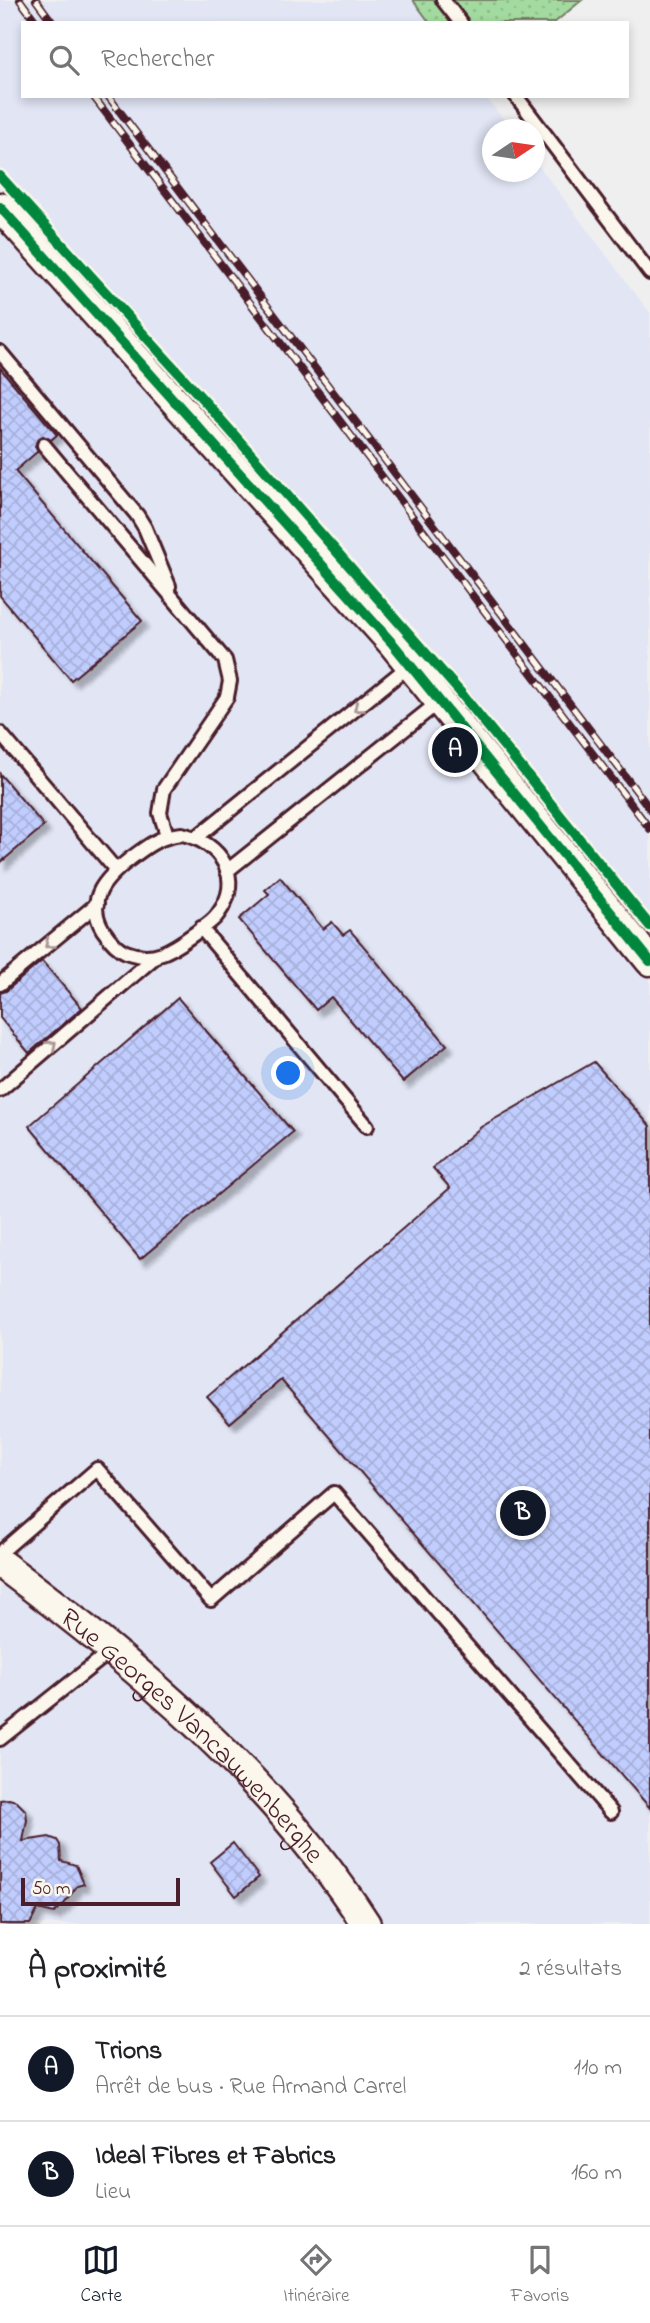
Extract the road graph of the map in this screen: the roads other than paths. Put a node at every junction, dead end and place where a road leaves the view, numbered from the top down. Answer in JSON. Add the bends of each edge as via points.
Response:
{"nodes":[{"id":1,"x":443,"y":0,"type":"edge"},
{"id":2,"x":459,"y":21,"type":"edge"},
{"id":3,"x":518,"y":98,"type":"edge"},
{"id":4,"x":0,"y":207,"type":"edge"},
{"id":5,"x":650,"y":274,"type":"edge"},
{"id":6,"x":0,"y":352,"type":"edge"},
{"id":7,"x":44,"y":445,"type":"dead end"},
{"id":8,"x":174,"y":599,"type":"junction"},
{"id":9,"x":411,"y":665,"type":"junction"},
{"id":10,"x":440,"y":701,"type":"junction"},
{"id":11,"x":0,"y":733,"type":"edge"},
{"id":12,"x":167,"y":835,"type":"junction"},
{"id":13,"x":197,"y":837,"type":"junction"},
{"id":14,"x":116,"y":870,"type":"junction"},
{"id":15,"x":227,"y":871,"type":"junction"},
{"id":16,"x":97,"y":904,"type":"junction"},
{"id":17,"x":201,"y":928,"type":"junction"},
{"id":18,"x":155,"y":957,"type":"junction"},
{"id":19,"x":650,"y":961,"type":"edge"},
{"id":20,"x":0,"y":984,"type":"edge"},
{"id":21,"x":0,"y":1090,"type":"edge"},
{"id":22,"x":367,"y":1126,"type":"dead end"},
{"id":23,"x":0,"y":1553,"type":"edge"},
{"id":24,"x":0,"y":1563,"type":"edge"},
{"id":25,"x":112,"y":1650,"type":"junction"},
{"id":26,"x":0,"y":1740,"type":"edge"},
{"id":27,"x":611,"y":1812,"type":"dead end"},
{"id":28,"x":366,"y":1924,"type":"edge"}],
"edges":[{"from":1,"to":2,"type":"lane"},
{"from":3,"to":5,"type":"lane"},
{"from":4,"to":9,"type":"street"},
{"from":6,"to":8,"type":"lane","via":[[137,515]]},
{"from":7,"to":8,"type":"lane"},
{"from":8,"to":12,"type":"lane","via":[[225,660],[230,681],[227,696],[164,789],[160,813]]},
{"from":9,"to":10,"type":"street"},
{"from":9,"to":13,"type":"lane","one_way":true},
{"from":10,"to":15,"type":"lane"},
{"from":10,"to":19,"type":"street"},
{"from":11,"to":14,"type":"lane"},
{"from":12,"to":13,"type":"lane"},
{"from":12,"to":14,"type":"lane"},
{"from":13,"to":15,"type":"lane","via":[[216,851]]},
{"from":14,"to":16,"type":"lane","via":[[107,877]]},
{"from":15,"to":17,"type":"lane","via":[[226,901],[217,916]]},
{"from":16,"to":18,"type":"lane","via":[[100,926],[109,940],[138,957]]},
{"from":16,"to":20,"type":"lane","one_way":true},
{"from":17,"to":18,"type":"lane"},
{"from":17,"to":22,"type":"lane"},
{"from":21,"to":18,"type":"lane","one_way":true},
{"from":23,"to":27,"type":"lane","via":[[97,1469],[211,1600],[334,1493]]},
{"from":24,"to":25,"type":"street","name":"Rue Georges Vancauwenberghe"},
{"from":25,"to":26,"type":"lane"},
{"from":25,"to":28,"type":"street","name":"Rue Georges Vancauwenberghe","via":[[169,1697],[234,1761],[304,1839]]}]}
